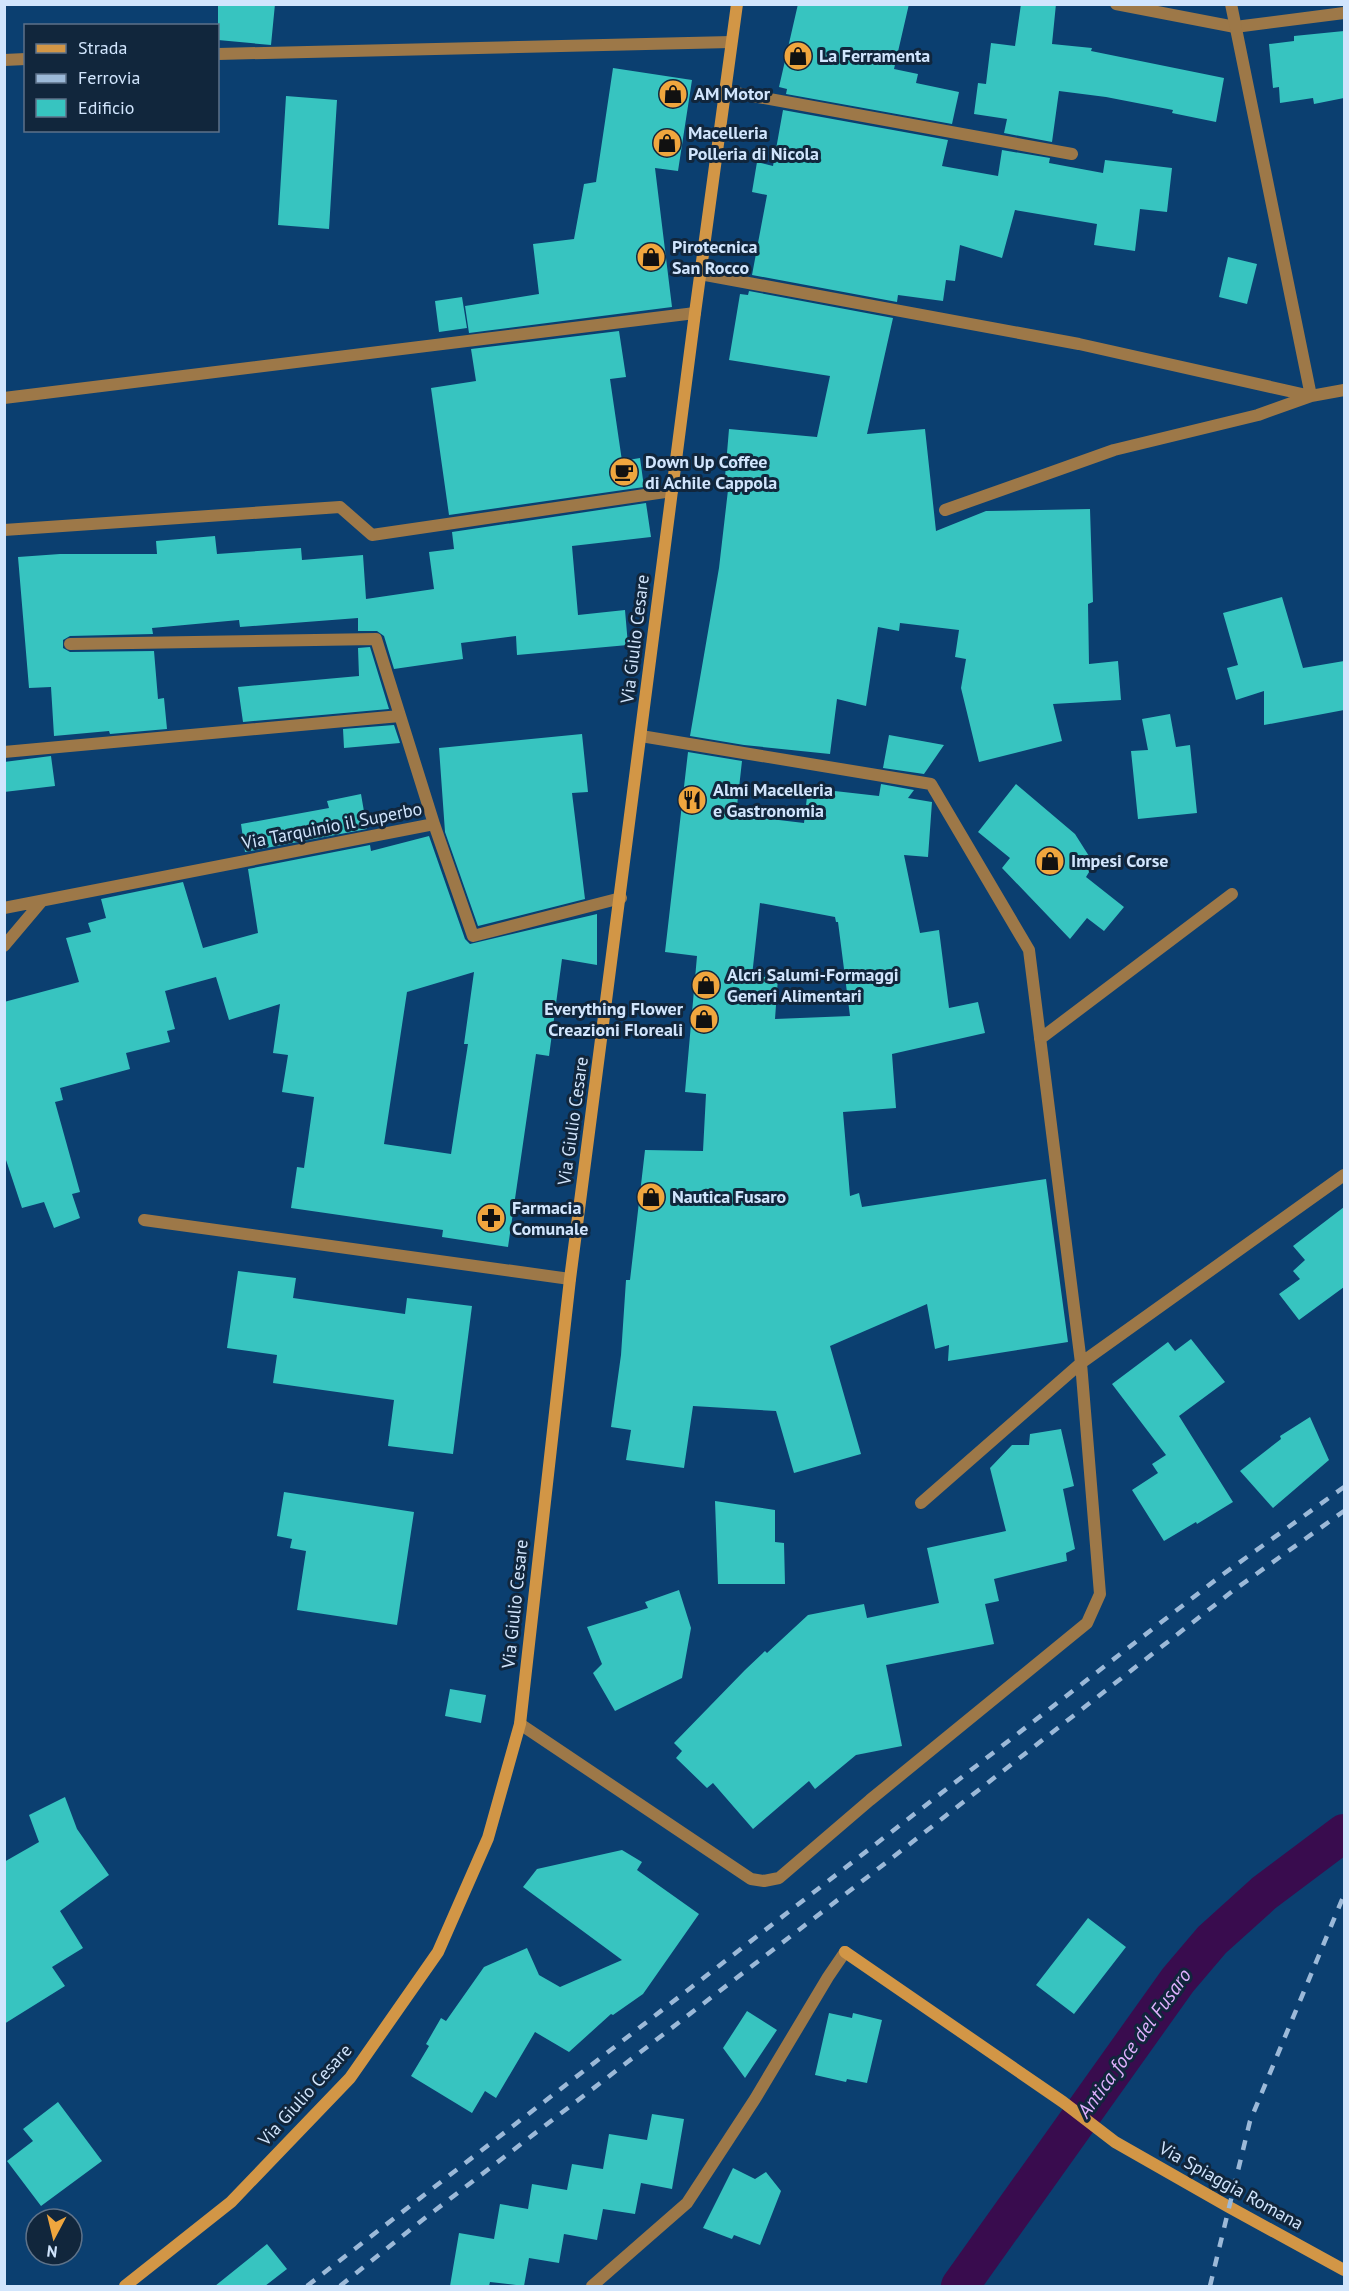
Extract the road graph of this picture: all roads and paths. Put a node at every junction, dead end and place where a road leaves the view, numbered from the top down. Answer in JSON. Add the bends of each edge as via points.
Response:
{"nodes":[{"id":1,"x":737,"y":4,"type":"edge"},
{"id":2,"x":1116,"y":4,"type":"edge"},
{"id":3,"x":1231,"y":4,"type":"edge"},
{"id":4,"x":1344,"y":13,"type":"edge"},
{"id":5,"x":1235,"y":27,"type":"junction"},
{"id":6,"x":731,"y":42,"type":"junction"},
{"id":7,"x":219,"y":54,"type":"edge"},
{"id":8,"x":24,"y":59,"type":"edge"},
{"id":9,"x":4,"y":60,"type":"edge"},
{"id":10,"x":725,"y":91,"type":"junction"},
{"id":11,"x":1072,"y":154,"type":"dead end"},
{"id":12,"x":700,"y":274,"type":"junction"},
{"id":13,"x":695,"y":314,"type":"junction"},
{"id":14,"x":1344,"y":390,"type":"edge"},
{"id":15,"x":1311,"y":396,"type":"junction"},
{"id":16,"x":4,"y":398,"type":"edge"},
{"id":17,"x":672,"y":490,"type":"junction"},
{"id":18,"x":945,"y":510,"type":"dead end"},
{"id":19,"x":4,"y":530,"type":"edge"},
{"id":20,"x":70,"y":644,"type":"dead end"},
{"id":21,"x":400,"y":716,"type":"junction"},
{"id":22,"x":641,"y":736,"type":"junction"},
{"id":23,"x":4,"y":752,"type":"edge"},
{"id":24,"x":434,"y":824,"type":"junction"},
{"id":25,"x":1232,"y":894,"type":"dead end"},
{"id":26,"x":621,"y":898,"type":"junction"},
{"id":27,"x":42,"y":901,"type":"junction"},
{"id":28,"x":4,"y":908,"type":"edge"},
{"id":29,"x":4,"y":946,"type":"edge"},
{"id":30,"x":1040,"y":1039,"type":"junction"},
{"id":31,"x":1344,"y":1175,"type":"edge"},
{"id":32,"x":144,"y":1220,"type":"dead end"},
{"id":33,"x":570,"y":1279,"type":"junction"},
{"id":34,"x":1081,"y":1363,"type":"junction"},
{"id":35,"x":921,"y":1503,"type":"dead end"},
{"id":36,"x":520,"y":1724,"type":"junction"},
{"id":37,"x":1344,"y":2270,"type":"edge"},
{"id":38,"x":125,"y":2286,"type":"edge"},
{"id":39,"x":592,"y":2286,"type":"edge"}],
"edges":[{"from":1,"to":6,"type":"street","name":"Via Giulio Cesare"},
{"from":2,"to":5,"type":"street"},
{"from":3,"to":5,"type":"street"},
{"from":4,"to":5,"type":"street"},
{"from":5,"to":15,"type":"street"},
{"from":6,"to":7,"type":"street"},
{"from":6,"to":10,"type":"street","name":"Via Giulio Cesare"},
{"from":8,"to":9,"type":"street"},
{"from":10,"to":11,"type":"street"},
{"from":10,"to":12,"type":"street","name":"Via Giulio Cesare"},
{"from":12,"to":13,"type":"street","name":"Via Giulio Cesare"},
{"from":12,"to":15,"type":"street","via":[[1079,344]]},
{"from":13,"to":16,"type":"street"},
{"from":13,"to":17,"type":"street","name":"Via Giulio Cesare"},
{"from":14,"to":15,"type":"street"},
{"from":15,"to":18,"type":"street","via":[[1258,415],[1114,450]]},
{"from":17,"to":19,"type":"street","via":[[372,535],[340,507]]},
{"from":17,"to":22,"type":"street","name":"Via Giulio Cesare"},
{"from":20,"to":21,"type":"street","via":[[376,639]]},
{"from":21,"to":23,"type":"street"},
{"from":21,"to":24,"type":"street"},
{"from":22,"to":26,"type":"street","name":"Via Giulio Cesare"},
{"from":22,"to":30,"type":"street","via":[[931,784],[1029,950]]},
{"from":24,"to":26,"type":"street","name":"Via Tarquinio il Superbo","via":[[473,936]]},
{"from":24,"to":27,"type":"street","name":"Via Tarquinio il Superbo"},
{"from":25,"to":30,"type":"street"},
{"from":26,"to":33,"type":"street","name":"Via Giulio Cesare"},
{"from":27,"to":28,"type":"street","name":"Via Tarquinio il Superbo"},
{"from":27,"to":29,"type":"street"},
{"from":30,"to":34,"type":"street"},
{"from":31,"to":34,"type":"street"},
{"from":32,"to":33,"type":"street"},
{"from":33,"to":36,"type":"street","name":"Via Giulio Cesare"},
{"from":34,"to":35,"type":"street"},
{"from":34,"to":36,"type":"street","via":[[1100,1594],[1087,1623],[779,1878],[751,1879]]},
{"from":36,"to":38,"type":"street","name":"Via Giulio Cesare","via":[[488,1838],[438,1952],[350,2078],[231,2202]]},
{"from":37,"to":39,"type":"street","name":"Via Spiaggia Romana","via":[[1101,2131],[845,1952],[687,2203]]}]}
